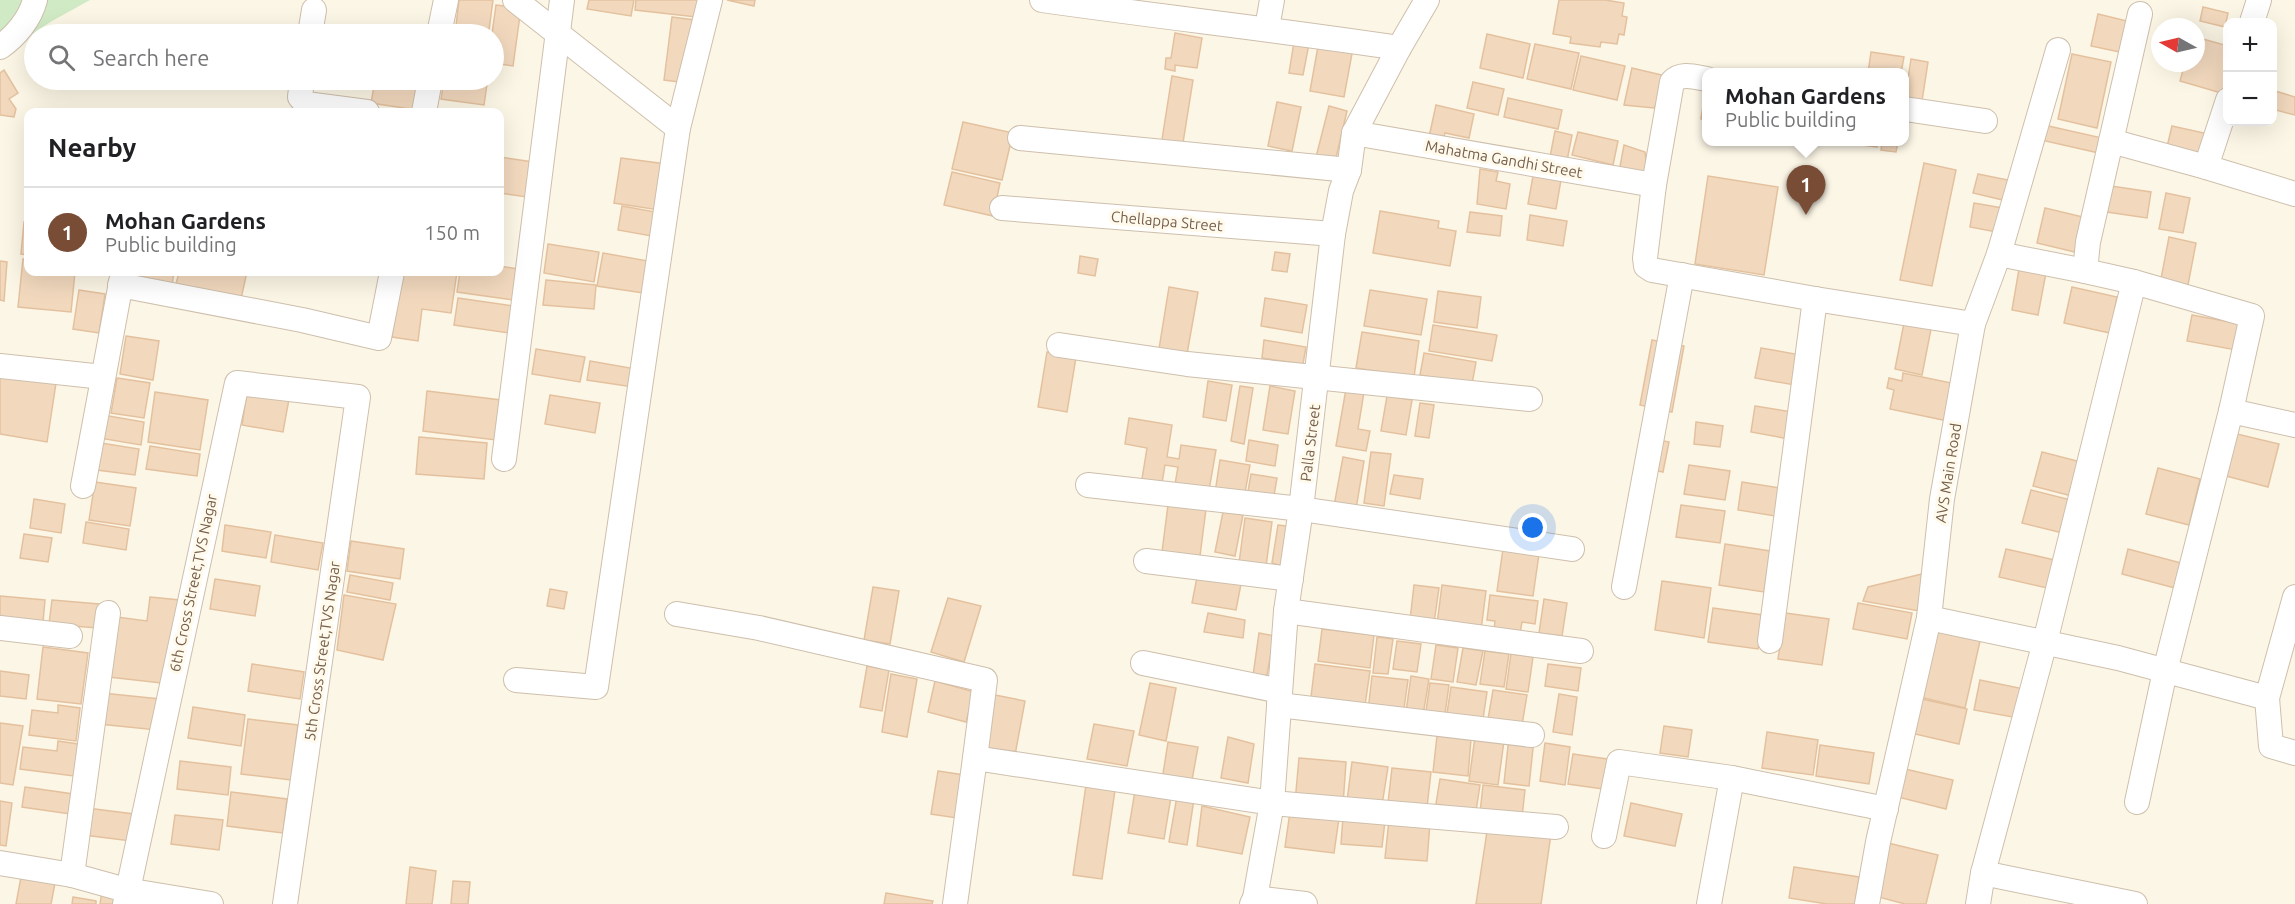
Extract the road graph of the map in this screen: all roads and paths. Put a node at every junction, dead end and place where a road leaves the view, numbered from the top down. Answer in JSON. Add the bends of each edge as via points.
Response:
{"nodes":[{"id":1,"x":35,"y":0,"type":"edge"},
{"id":2,"x":446,"y":0,"type":"edge"},
{"id":3,"x":515,"y":0,"type":"edge"},
{"id":4,"x":562,"y":0,"type":"edge"},
{"id":5,"x":710,"y":0,"type":"edge"},
{"id":6,"x":1042,"y":0,"type":"edge"},
{"id":7,"x":1272,"y":0,"type":"edge"},
{"id":8,"x":1427,"y":0,"type":"edge"},
{"id":9,"x":2259,"y":0,"type":"edge"},
{"id":10,"x":1156,"y":8,"type":"edge"},
{"id":11,"x":314,"y":10,"type":"dead end"},
{"id":12,"x":2140,"y":14,"type":"dead end"},
{"id":13,"x":2253,"y":18,"type":"edge"},
{"id":14,"x":312,"y":24,"type":"edge"},
{"id":15,"x":441,"y":24,"type":"edge"},
{"id":16,"x":1267,"y":28,"type":"junction"},
{"id":17,"x":557,"y":33,"type":"junction"},
{"id":18,"x":0,"y":47,"type":"edge"},
{"id":19,"x":1399,"y":48,"type":"junction"},
{"id":20,"x":2058,"y":50,"type":"dead end"},
{"id":21,"x":1702,"y":77,"type":"edge"},
{"id":22,"x":301,"y":90,"type":"edge"},
{"id":23,"x":428,"y":90,"type":"edge"},
{"id":24,"x":336,"y":108,"type":"edge"},
{"id":25,"x":425,"y":108,"type":"edge"},
{"id":26,"x":1909,"y":110,"type":"edge"},
{"id":27,"x":2223,"y":115,"type":"edge"},
{"id":28,"x":1986,"y":121,"type":"dead end"},
{"id":29,"x":678,"y":128,"type":"junction"},
{"id":30,"x":1354,"y":133,"type":"junction"},
{"id":31,"x":1020,"y":138,"type":"dead end"},
{"id":32,"x":2111,"y":141,"type":"junction"},
{"id":33,"x":2206,"y":167,"type":"junction"},
{"id":34,"x":1349,"y":170,"type":"junction"},
{"id":35,"x":1654,"y":185,"type":"junction"},
{"id":36,"x":2295,"y":194,"type":"edge"},
{"id":37,"x":1002,"y":208,"type":"dead end"},
{"id":38,"x":1333,"y":234,"type":"junction"},
{"id":39,"x":1999,"y":254,"type":"junction"},
{"id":40,"x":2085,"y":271,"type":"junction"},
{"id":41,"x":1682,"y":275,"type":"junction"},
{"id":42,"x":391,"y":276,"type":"edge"},
{"id":43,"x":122,"y":278,"type":"edge"},
{"id":44,"x":2134,"y":282,"type":"junction"},
{"id":45,"x":1815,"y":299,"type":"junction"},
{"id":46,"x":1974,"y":324,"type":"junction"},
{"id":47,"x":1059,"y":345,"type":"dead end"},
{"id":48,"x":0,"y":366,"type":"edge"},
{"id":49,"x":103,"y":377,"type":"junction"},
{"id":50,"x":1318,"y":377,"type":"junction"},
{"id":51,"x":358,"y":397,"type":"joint"},
{"id":52,"x":1530,"y":399,"type":"dead end"},
{"id":53,"x":2231,"y":411,"type":"junction"},
{"id":54,"x":2295,"y":425,"type":"edge"},
{"id":55,"x":504,"y":459,"type":"dead end"},
{"id":56,"x":1088,"y":485,"type":"dead end"},
{"id":57,"x":83,"y":486,"type":"dead end"},
{"id":58,"x":1301,"y":509,"type":"junction"},
{"id":59,"x":1572,"y":549,"type":"dead end"},
{"id":60,"x":1146,"y":561,"type":"dead end"},
{"id":61,"x":1291,"y":579,"type":"junction"},
{"id":62,"x":1624,"y":587,"type":"dead end"},
{"id":63,"x":2295,"y":597,"type":"edge"},
{"id":64,"x":1286,"y":611,"type":"junction"},
{"id":65,"x":108,"y":613,"type":"dead end"},
{"id":66,"x":677,"y":614,"type":"dead end"},
{"id":67,"x":1929,"y":618,"type":"junction"},
{"id":68,"x":0,"y":628,"type":"edge"},
{"id":69,"x":70,"y":636,"type":"dead end"},
{"id":70,"x":1770,"y":641,"type":"dead end"},
{"id":71,"x":2045,"y":642,"type":"junction"},
{"id":72,"x":1581,"y":651,"type":"dead end"},
{"id":73,"x":1143,"y":663,"type":"dead end"},
{"id":74,"x":2165,"y":670,"type":"junction"},
{"id":75,"x":516,"y":680,"type":"dead end"},
{"id":76,"x":1279,"y":698,"type":"junction"},
{"id":77,"x":2267,"y":698,"type":"junction"},
{"id":78,"x":1532,"y":735,"type":"dead end"},
{"id":79,"x":2295,"y":753,"type":"edge"},
{"id":80,"x":975,"y":758,"type":"junction"},
{"id":81,"x":1732,"y":778,"type":"junction"},
{"id":82,"x":2137,"y":802,"type":"dead end"},
{"id":83,"x":1272,"y":803,"type":"junction"},
{"id":84,"x":1886,"y":809,"type":"junction"},
{"id":85,"x":1556,"y":827,"type":"dead end"},
{"id":86,"x":1604,"y":836,"type":"dead end"},
{"id":87,"x":0,"y":862,"type":"edge"},
{"id":88,"x":1983,"y":873,"type":"junction"},
{"id":89,"x":72,"y":874,"type":"junction"},
{"id":90,"x":126,"y":897,"type":"edge"},
{"id":91,"x":1254,"y":901,"type":"edge"},
{"id":92,"x":212,"y":904,"type":"edge"},
{"id":93,"x":285,"y":904,"type":"edge"},
{"id":94,"x":955,"y":904,"type":"edge"},
{"id":95,"x":1305,"y":904,"type":"edge"},
{"id":96,"x":1709,"y":904,"type":"edge"},
{"id":97,"x":1867,"y":904,"type":"edge"},
{"id":98,"x":1978,"y":904,"type":"edge"},
{"id":99,"x":2134,"y":904,"type":"edge"}],
"edges":[{"from":1,"to":18,"type":"street","via":[[14,37]]},
{"from":2,"to":15,"type":"street"},
{"from":3,"to":17,"type":"street"},
{"from":4,"to":17,"type":"street"},
{"from":5,"to":29,"type":"street"},
{"from":6,"to":10,"type":"street"},
{"from":7,"to":16,"type":"street"},
{"from":8,"to":19,"type":"street","name":"Palla Street"},
{"from":9,"to":13,"type":"street"},
{"from":10,"to":16,"type":"street"},
{"from":11,"to":14,"type":"street"},
{"from":12,"to":32,"type":"street"},
{"from":16,"to":19,"type":"street"},
{"from":17,"to":29,"type":"street"},
{"from":17,"to":55,"type":"street"},
{"from":19,"to":30,"type":"street","name":"Palla Street"},
{"from":20,"to":39,"type":"street","name":"AVS Main Road"},
{"from":21,"to":35,"type":"street","via":[[1684,69],[1672,82]]},
{"from":22,"to":24,"type":"street","via":[[300,97],[306,104]]},
{"from":23,"to":25,"type":"street"},
{"from":26,"to":28,"type":"street"},
{"from":27,"to":33,"type":"street"},
{"from":29,"to":75,"type":"street","via":[[596,687]]},
{"from":30,"to":34,"type":"street","name":"Palla Street"},
{"from":30,"to":35,"type":"street","name":"Mahatma Gandhi Street"},
{"from":31,"to":34,"type":"street"},
{"from":32,"to":33,"type":"street"},
{"from":32,"to":40,"type":"street"},
{"from":33,"to":36,"type":"street"},
{"from":34,"to":38,"type":"street","name":"Palla Street"},
{"from":35,"to":41,"type":"street","via":[[1646,266]]},
{"from":37,"to":38,"type":"street","name":"Chellappa Street"},
{"from":38,"to":50,"type":"street","name":"Palla Street"},
{"from":39,"to":40,"type":"street"},
{"from":39,"to":46,"type":"street","name":"AVS Main Road"},
{"from":40,"to":44,"type":"street"},
{"from":41,"to":45,"type":"street"},
{"from":41,"to":62,"type":"street"},
{"from":42,"to":43,"type":"street","via":[[379,338]]},
{"from":43,"to":49,"type":"street"},
{"from":44,"to":53,"type":"street","via":[[2252,316]]},
{"from":44,"to":71,"type":"street"},
{"from":45,"to":46,"type":"street"},
{"from":45,"to":70,"type":"street"},
{"from":46,"to":67,"type":"street","name":"AVS Main Road","via":[[1942,499]]},
{"from":47,"to":50,"type":"street","via":[[1187,364]]},
{"from":48,"to":49,"type":"street"},
{"from":49,"to":57,"type":"street"},
{"from":50,"to":52,"type":"street"},
{"from":50,"to":58,"type":"street","name":"Palla Street"},
{"from":51,"to":90,"type":"street","name":"6th Cross Street,TVS Nagar","via":[[237,383]]},
{"from":51,"to":93,"type":"street","name":"5th Cross Street,TVS Nagar"},
{"from":53,"to":54,"type":"street"},
{"from":53,"to":74,"type":"street"},
{"from":56,"to":58,"type":"street"},
{"from":58,"to":59,"type":"street"},
{"from":58,"to":61,"type":"street","name":"Palla Street"},
{"from":60,"to":61,"type":"street"},
{"from":61,"to":64,"type":"street","name":"Palla Street"},
{"from":63,"to":77,"type":"street"},
{"from":64,"to":72,"type":"street"},
{"from":64,"to":76,"type":"street","name":"Palla Street"},
{"from":65,"to":89,"type":"street"},
{"from":66,"to":80,"type":"street","via":[[759,628],[985,680]]},
{"from":67,"to":71,"type":"street"},
{"from":67,"to":84,"type":"street","name":"AVS Main Road"},
{"from":68,"to":69,"type":"street"},
{"from":71,"to":74,"type":"street"},
{"from":71,"to":88,"type":"street"},
{"from":73,"to":76,"type":"street"},
{"from":74,"to":77,"type":"street"},
{"from":74,"to":82,"type":"street"},
{"from":76,"to":78,"type":"street"},
{"from":76,"to":83,"type":"street","name":"Palla Street"},
{"from":77,"to":79,"type":"street","via":[[2271,746]]},
{"from":80,"to":83,"type":"street"},
{"from":80,"to":94,"type":"street"},
{"from":81,"to":84,"type":"street"},
{"from":81,"to":86,"type":"street","via":[[1619,762]]},
{"from":81,"to":96,"type":"street"},
{"from":83,"to":85,"type":"street"},
{"from":83,"to":91,"type":"street","name":"Palla Street"},
{"from":84,"to":97,"type":"street","name":"AVS Main Road"},
{"from":87,"to":89,"type":"street"},
{"from":88,"to":98,"type":"street"},
{"from":88,"to":99,"type":"street"},
{"from":89,"to":90,"type":"street"},
{"from":90,"to":92,"type":"street"},
{"from":91,"to":95,"type":"street"}]}
